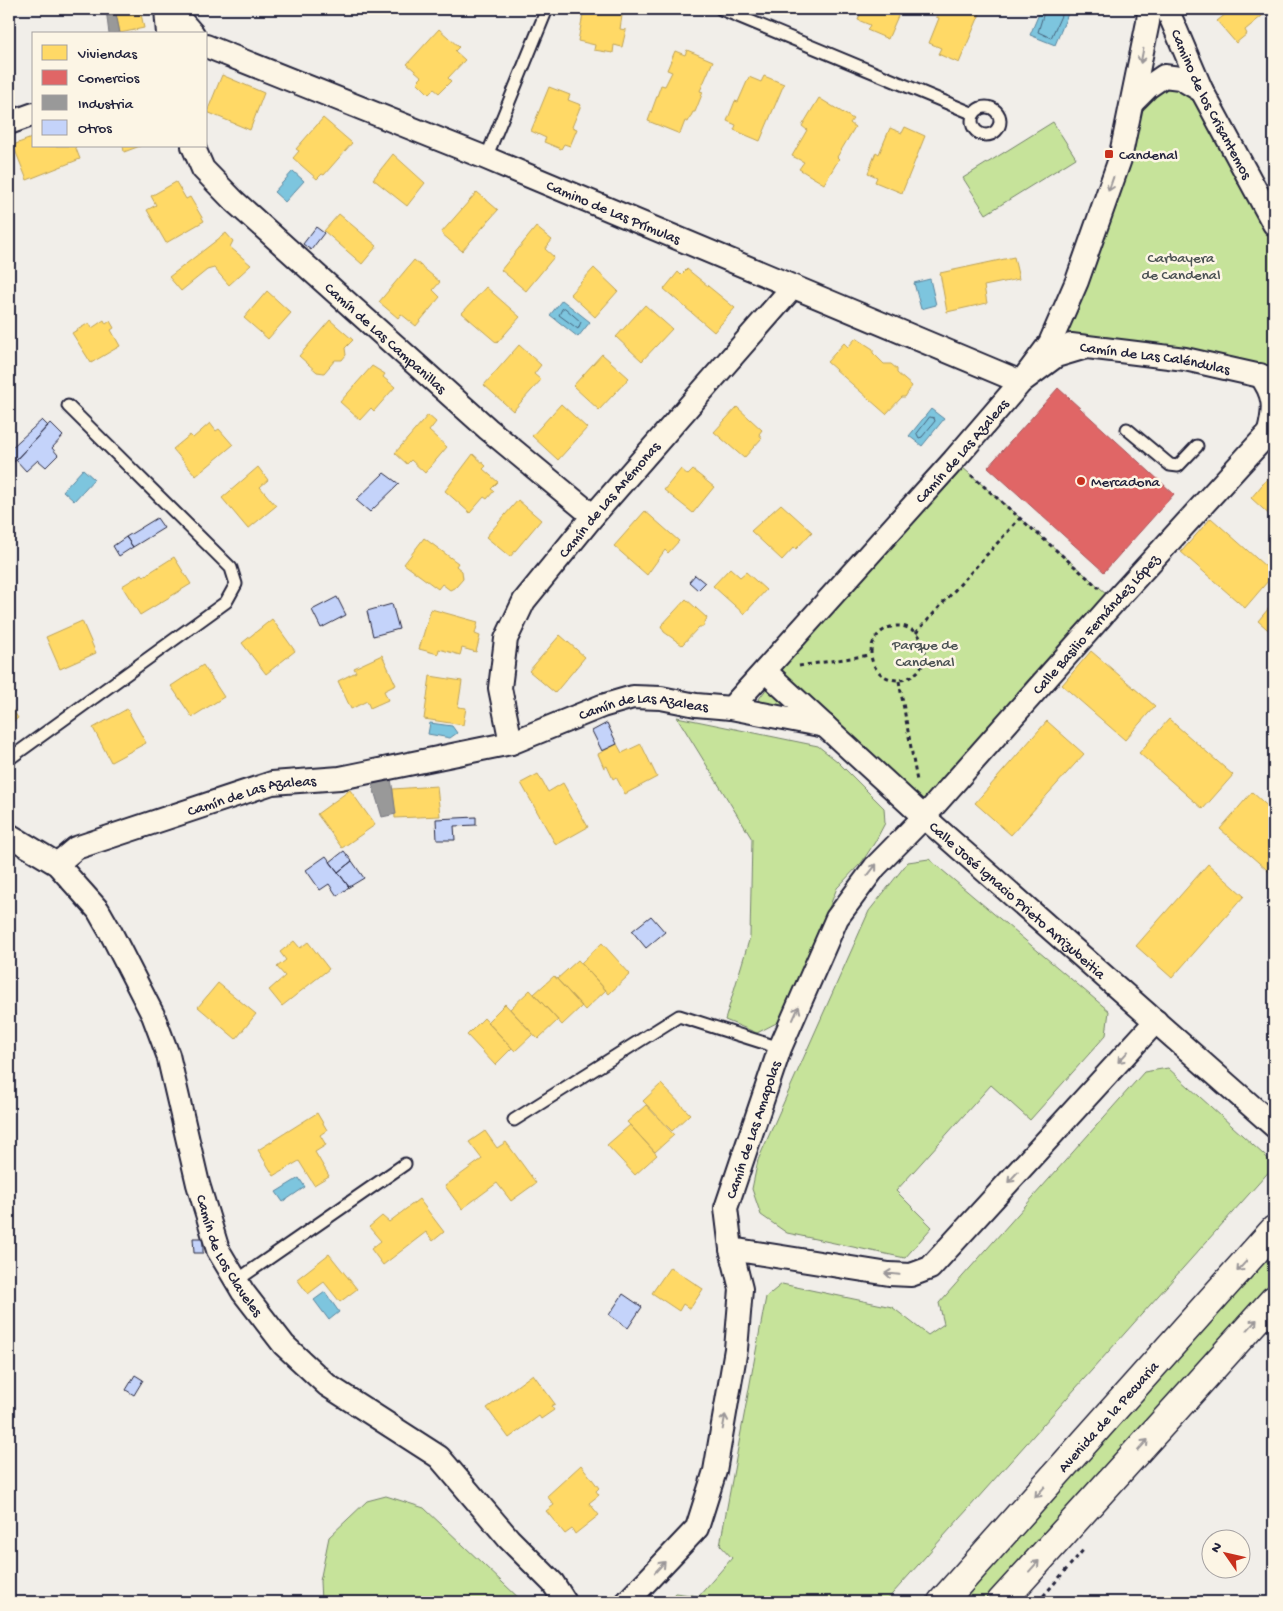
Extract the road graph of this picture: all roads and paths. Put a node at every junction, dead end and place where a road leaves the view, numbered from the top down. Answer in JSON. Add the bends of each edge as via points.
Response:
{"nodes":[{"id":1,"x":166,"y":9,"type":"edge"},
{"id":2,"x":171,"y":9,"type":"edge"},
{"id":3,"x":547,"y":9,"type":"edge"},
{"id":4,"x":720,"y":9,"type":"edge"},
{"id":5,"x":1149,"y":9,"type":"edge"},
{"id":6,"x":1167,"y":9,"type":"edge"},
{"id":7,"x":168,"y":32,"type":"edge"},
{"id":8,"x":191,"y":32,"type":"edge"},
{"id":9,"x":208,"y":47,"type":"edge"},
{"id":10,"x":1202,"y":91,"type":"junction"},
{"id":11,"x":1132,"y":103,"type":"junction"},
{"id":12,"x":974,"y":114,"type":"dead end"},
{"id":13,"x":32,"y":115,"type":"edge"},
{"id":14,"x":9,"y":124,"type":"edge"},
{"id":15,"x":194,"y":148,"type":"edge"},
{"id":16,"x":486,"y":158,"type":"junction"},
{"id":17,"x":1274,"y":224,"type":"edge"},
{"id":18,"x":793,"y":287,"type":"junction"},
{"id":19,"x":1065,"y":308,"type":"junction"},
{"id":20,"x":1050,"y":343,"type":"junction"},
{"id":21,"x":1086,"y":347,"type":"junction"},
{"id":22,"x":1270,"y":375,"type":"edge"},
{"id":23,"x":1021,"y":382,"type":"junction"},
{"id":24,"x":68,"y":406,"type":"dead end"},
{"id":25,"x":1127,"y":429,"type":"dead end"},
{"id":26,"x":1271,"y":429,"type":"edge"},
{"id":27,"x":1197,"y":446,"type":"dead end"},
{"id":28,"x":954,"y":460,"type":"junction"},
{"id":29,"x":592,"y":516,"type":"junction"},
{"id":30,"x":1020,"y":518,"type":"junction"},
{"id":31,"x":1115,"y":601,"type":"junction"},
{"id":32,"x":916,"y":633,"type":"junction"},
{"id":33,"x":870,"y":655,"type":"junction"},
{"id":34,"x":766,"y":671,"type":"junction"},
{"id":35,"x":899,"y":681,"type":"junction"},
{"id":36,"x":731,"y":708,"type":"junction"},
{"id":37,"x":825,"y":726,"type":"junction"},
{"id":38,"x":511,"y":743,"type":"junction"},
{"id":39,"x":9,"y":759,"type":"edge"},
{"id":40,"x":924,"y":817,"type":"junction"},
{"id":41,"x":9,"y":835,"type":"edge"},
{"id":42,"x":57,"y":864,"type":"junction"},
{"id":43,"x":1156,"y":1021,"type":"junction"},
{"id":44,"x":780,"y":1048,"type":"junction"},
{"id":45,"x":514,"y":1120,"type":"dead end"},
{"id":46,"x":1274,"y":1126,"type":"edge"},
{"id":47,"x":405,"y":1164,"type":"dead end"},
{"id":48,"x":1274,"y":1230,"type":"edge"},
{"id":49,"x":732,"y":1248,"type":"junction"},
{"id":50,"x":236,"y":1281,"type":"junction"},
{"id":51,"x":1274,"y":1300,"type":"edge"},
{"id":52,"x":565,"y":1602,"type":"edge"},
{"id":53,"x":627,"y":1602,"type":"edge"},
{"id":54,"x":942,"y":1602,"type":"edge"},
{"id":55,"x":1001,"y":1602,"type":"edge"}],
"edges":[{"from":1,"to":7,"type":"street"},
{"from":2,"to":8,"type":"street"},
{"from":3,"to":16,"type":"lane"},
{"from":4,"to":12,"type":"lane"},
{"from":5,"to":11,"type":"street","name":"Camín de Las Azaleas","one_way":true},
{"from":6,"to":10,"type":"street","name":"Camino de los Crisantemos"},
{"from":9,"to":16,"type":"street","name":"Camino de Las Prímulas"},
{"from":10,"to":11,"type":"street","via":[[1180,78],[1164,76]]},
{"from":10,"to":17,"type":"street","name":"Camino de los Crisantemos"},
{"from":11,"to":19,"type":"street","name":"Camín de Las Azaleas","one_way":true,"via":[[1120,159]]},
{"from":13,"to":14,"type":"street"},
{"from":15,"to":29,"type":"street","name":"Camín de Las Campanillas","via":[[204,169],[234,201],[488,429]]},
{"from":16,"to":18,"type":"street","name":"Camino de Las Prímulas"},
{"from":18,"to":23,"type":"street","name":"Camino de Las Prímulas"},
{"from":18,"to":29,"type":"street","name":"Camín de Las Anémonas"},
{"from":19,"to":20,"type":"street","name":"Camín de Las Azaleas"},
{"from":19,"to":21,"type":"street","via":[[1065,324],[1070,337]]},
{"from":20,"to":21,"type":"street","name":"Camín de Las Caléndulas"},
{"from":20,"to":23,"type":"street","name":"Camín de Las Azaleas"},
{"from":21,"to":22,"type":"street","name":"Camín de Las Caléndulas","via":[[1185,359]]},
{"from":21,"to":23,"type":"street","via":[[1056,356]]},
{"from":22,"to":26,"type":"street","name":"Calle Basilio Fernández López"},
{"from":23,"to":28,"type":"street","name":"Camín de Las Azaleas"},
{"from":24,"to":39,"type":"lane","via":[[232,568],[236,584],[226,602]]},
{"from":25,"to":27,"type":"lane","via":[[1170,466],[1178,466]]},
{"from":26,"to":31,"type":"street","name":"Calle Basilio Fernández López"},
{"from":28,"to":30,"type":"path"},
{"from":28,"to":34,"type":"street","name":"Camín de Las Azaleas"},
{"from":29,"to":38,"type":"street","name":"Camín de Las Anémonas","via":[[524,601],[506,639],[500,688]]},
{"from":30,"to":31,"type":"path"},
{"from":30,"to":32,"type":"path"},
{"from":31,"to":40,"type":"street","name":"Calle Basilio Fernández López"},
{"from":32,"to":33,"type":"path","via":[[899,626],[882,631],[871,646]]},
{"from":32,"to":35,"type":"path","via":[[925,649],[922,667]]},
{"from":33,"to":34,"type":"path"},
{"from":33,"to":35,"type":"path","via":[[876,671]]},
{"from":34,"to":36,"type":"street","name":"Camín de Las Azaleas"},
{"from":34,"to":37,"type":"street","name":"Calle José Ignacio Prieto Arrizubeitia"},
{"from":35,"to":40,"type":"path"},
{"from":36,"to":37,"type":"street"},
{"from":36,"to":38,"type":"street","name":"Camín de Las Azaleas","via":[[633,697],[602,706]]},
{"from":37,"to":40,"type":"street","name":"Calle José Ignacio Prieto Arrizubeitia"},
{"from":38,"to":42,"type":"street","name":"Camín de Las Azaleas","via":[[340,778],[272,783],[76,848]]},
{"from":40,"to":43,"type":"street","name":"Calle José Ignacio Prieto Arrizubeitia"},
{"from":44,"to":40,"type":"street","name":"Camín de Las Amapolas","one_way":true,"via":[[837,918],[875,867]]},
{"from":41,"to":42,"type":"street","name":"Camín de Los Claveles"},
{"from":42,"to":50,"type":"street","name":"Camín de Los Claveles","via":[[98,910],[153,1015],[168,1055],[198,1184],[218,1250]]},
{"from":43,"to":46,"type":"street","name":"Calle José Ignacio Prieto Arrizubeitia"},
{"from":43,"to":49,"type":"street","one_way":true,"via":[[930,1268],[910,1275],[889,1274]]},
{"from":44,"to":45,"type":"lane","via":[[679,1016]]},
{"from":44,"to":49,"type":"street","name":"Camín de Las Amapolas","via":[[726,1208]]},
{"from":47,"to":50,"type":"lane"},
{"from":48,"to":54,"type":"street","name":"Avenida de la Pecuaria","one_way":true},
{"from":53,"to":49,"type":"street","name":"Camín de Las Amapolas","one_way":true,"via":[[697,1528],[715,1471],[736,1349],[741,1295]]},
{"from":50,"to":52,"type":"street","name":"Camín de Los Claveles","via":[[284,1345],[327,1385],[439,1457],[509,1539],[553,1583]]},
{"from":55,"to":51,"type":"street","one_way":true}]}
